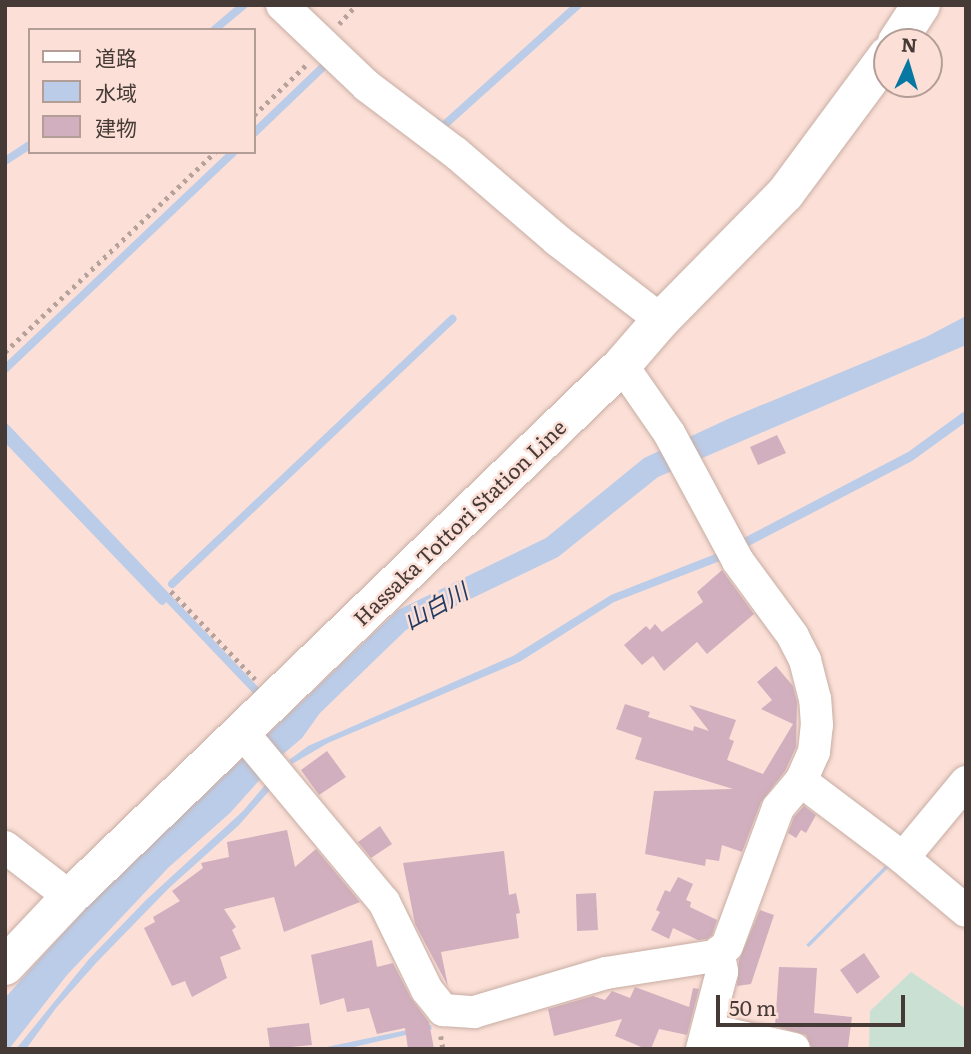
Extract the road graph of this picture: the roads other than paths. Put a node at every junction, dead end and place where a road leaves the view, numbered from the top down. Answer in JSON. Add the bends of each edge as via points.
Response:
{"nodes":[{"id":1,"x":282,"y":5,"type":"edge"},
{"id":2,"x":921,"y":5,"type":"edge"},
{"id":3,"x":906,"y":28,"type":"edge"},
{"id":4,"x":873,"y":75,"type":"edge"},
{"id":5,"x":661,"y":320,"type":"junction"},
{"id":6,"x":622,"y":365,"type":"junction"},
{"id":7,"x":243,"y":733,"type":"junction"},
{"id":8,"x":801,"y":781,"type":"junction"},
{"id":9,"x":966,"y":782,"type":"edge"},
{"id":10,"x":5,"y":847,"type":"edge"},
{"id":11,"x":903,"y":858,"type":"junction"},
{"id":12,"x":70,"y":897,"type":"junction"},
{"id":13,"x":966,"y":911,"type":"edge"},
{"id":14,"x":719,"y":952,"type":"junction"},
{"id":15,"x":5,"y":966,"type":"edge"},
{"id":16,"x":706,"y":1039,"type":"edge"},
{"id":17,"x":794,"y":1049,"type":"edge"}],
"edges":[{"from":1,"to":5,"type":"street","via":[[329,39],[367,86]]},
{"from":2,"to":3,"type":"main road"},
{"from":4,"to":5,"type":"main road","name":"Hassaka Tottori Station Line","via":[[785,194]]},
{"from":5,"to":6,"type":"main road","name":"Hassaka Tottori Station Line"},
{"from":6,"to":7,"type":"main road","name":"Hassaka Tottori Station Line"},
{"from":6,"to":8,"type":"street","via":[[674,442],[738,561],[793,636],[805,660],[817,725],[814,752]]},
{"from":7,"to":12,"type":"main road","name":"Hassaka Tottori Station Line"},
{"from":7,"to":14,"type":"street","via":[[384,902],[427,990],[443,1010],[474,1012],[606,973]]},
{"from":8,"to":11,"type":"street"},
{"from":8,"to":14,"type":"street","via":[[778,808],[727,946]]},
{"from":9,"to":11,"type":"street"},
{"from":10,"to":12,"type":"street"},
{"from":11,"to":13,"type":"street"},
{"from":12,"to":15,"type":"main road","name":"Hassaka Tottori Station Line"},
{"from":14,"to":16,"type":"street","via":[[722,972]]},
{"from":16,"to":17,"type":"street"}]}
